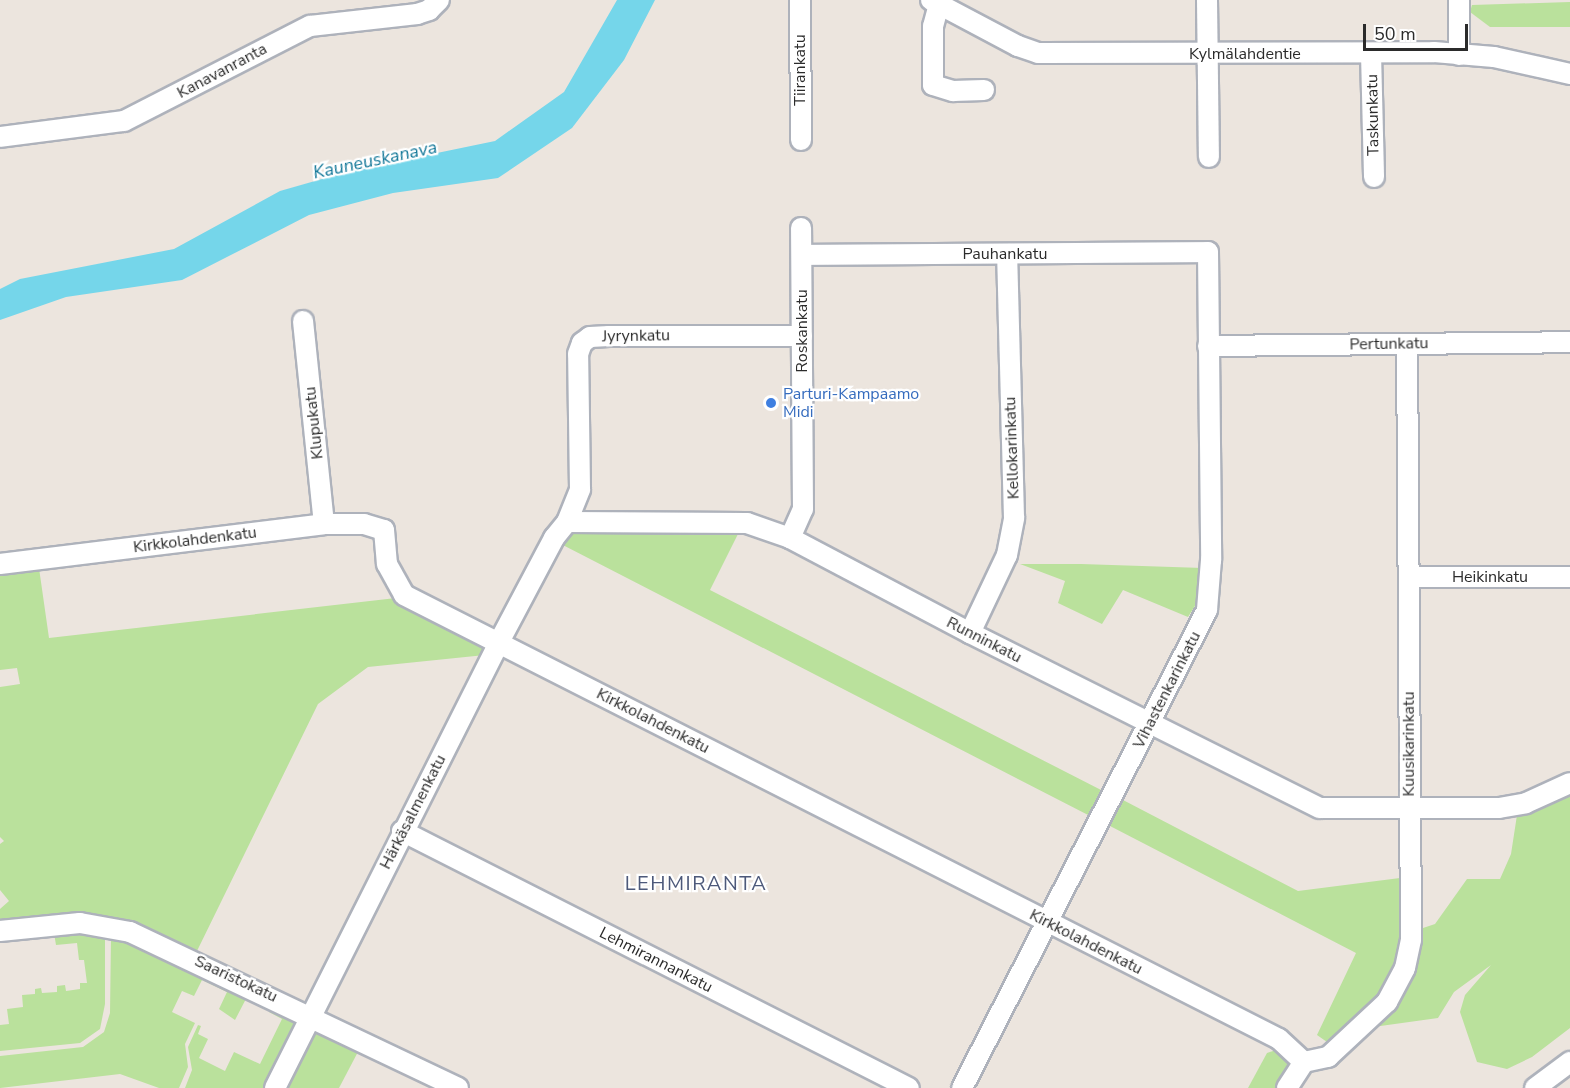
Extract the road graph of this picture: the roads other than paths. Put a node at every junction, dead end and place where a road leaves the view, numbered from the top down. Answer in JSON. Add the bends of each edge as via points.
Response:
{"nodes":[{"id":1,"x":439,"y":0,"type":"edge"},
{"id":2,"x":800,"y":0,"type":"edge"},
{"id":3,"x":1207,"y":0,"type":"edge"},
{"id":4,"x":1460,"y":0,"type":"edge"},
{"id":5,"x":946,"y":4,"type":"edge"},
{"id":6,"x":1371,"y":53,"type":"junction"},
{"id":7,"x":1207,"y":54,"type":"junction"},
{"id":8,"x":1458,"y":55,"type":"junction"},
{"id":9,"x":1570,"y":74,"type":"edge"},
{"id":10,"x":984,"y":90,"type":"dead end"},
{"id":11,"x":0,"y":137,"type":"edge"},
{"id":12,"x":801,"y":140,"type":"dead end"},
{"id":13,"x":1209,"y":157,"type":"dead end"},
{"id":14,"x":1374,"y":177,"type":"dead end"},
{"id":15,"x":801,"y":228,"type":"dead end"},
{"id":16,"x":1208,"y":252,"type":"joint"},
{"id":17,"x":1007,"y":254,"type":"junction"},
{"id":18,"x":802,"y":255,"type":"junction"},
{"id":19,"x":303,"y":321,"type":"dead end"},
{"id":20,"x":802,"y":336,"type":"junction"},
{"id":21,"x":1570,"y":342,"type":"edge"},
{"id":22,"x":1407,"y":344,"type":"junction"},
{"id":23,"x":1208,"y":346,"type":"junction"},
{"id":24,"x":567,"y":522,"type":"junction"},
{"id":25,"x":324,"y":524,"type":"junction"},
{"id":26,"x":790,"y":538,"type":"junction"},
{"id":27,"x":0,"y":564,"type":"edge"},
{"id":28,"x":1409,"y":577,"type":"junction"},
{"id":29,"x":1570,"y":577,"type":"edge"},
{"id":30,"x":970,"y":633,"type":"junction"},
{"id":31,"x":499,"y":642,"type":"junction"},
{"id":32,"x":1150,"y":724,"type":"junction"},
{"id":33,"x":1570,"y":783,"type":"edge"},
{"id":34,"x":1410,"y":810,"type":"junction"},
{"id":35,"x":402,"y":831,"type":"junction"},
{"id":36,"x":1047,"y":923,"type":"junction"},
{"id":37,"x":0,"y":931,"type":"edge"},
{"id":38,"x":311,"y":1015,"type":"junction"},
{"id":39,"x":1304,"y":1062,"type":"junction"},
{"id":40,"x":1570,"y":1062,"type":"edge"},
{"id":41,"x":275,"y":1088,"type":"edge"},
{"id":42,"x":458,"y":1088,"type":"edge"},
{"id":43,"x":909,"y":1088,"type":"edge"},
{"id":44,"x":962,"y":1088,"type":"edge"},
{"id":45,"x":1287,"y":1088,"type":"edge"},
{"id":46,"x":1534,"y":1088,"type":"edge"}],
"edges":[{"from":1,"to":11,"type":"street","name":"Kanavanranta","via":[[429,10],[417,14],[310,26],[124,121]]},
{"from":2,"to":12,"type":"street","name":"Tiirankatu"},
{"from":3,"to":7,"type":"street"},
{"from":4,"to":8,"type":"street"},
{"from":5,"to":7,"type":"street","name":"Kylmälahdentie","via":[[1038,53]]},
{"from":5,"to":10,"type":"street","via":[[933,26],[933,85],[953,91]]},
{"from":6,"to":7,"type":"street","name":"Kylmälahdentie"},
{"from":6,"to":8,"type":"street","name":"Kylmälahdentie"},
{"from":6,"to":14,"type":"street","name":"Taskunkatu"},
{"from":7,"to":13,"type":"street"},
{"from":8,"to":9,"type":"street","name":"Kylmälahdentie","via":[[1494,57]]},
{"from":15,"to":18,"type":"street","name":"Roskankatu"},
{"from":16,"to":17,"type":"street","name":"Pauhankatu"},
{"from":16,"to":23,"type":"street","name":"Vihastenkarinkatu"},
{"from":17,"to":18,"type":"street","name":"Pauhankatu"},
{"from":17,"to":30,"type":"street","name":"Kellokarinkatu","via":[[1014,518],[1007,555]]},
{"from":18,"to":20,"type":"street","name":"Roskankatu"},
{"from":19,"to":25,"type":"street","name":"Klupukatu"},
{"from":20,"to":24,"type":"street","name":"Jyrynkatu","via":[[609,336],[590,337],[582,343],[578,354],[580,489]]},
{"from":20,"to":26,"type":"street","name":"Roskankatu","via":[[803,509]]},
{"from":21,"to":22,"type":"street","name":"Pertunkatu"},
{"from":22,"to":23,"type":"street","name":"Pertunkatu"},
{"from":22,"to":28,"type":"street","name":"Kuusikarinkatu"},
{"from":23,"to":32,"type":"street","name":"Vihastenkarinkatu","via":[[1211,560],[1207,610]]},
{"from":24,"to":26,"type":"street","name":"Runninkatu","via":[[747,523]]},
{"from":24,"to":31,"type":"street","name":"Härkäsalmenkatu","via":[[554,538]]},
{"from":25,"to":27,"type":"street","name":"Kirkkolahdenkatu"},
{"from":25,"to":31,"type":"street","name":"Kirkkolahdenkatu","via":[[364,524],[384,530],[387,564],[404,596]]},
{"from":26,"to":30,"type":"street","name":"Runninkatu"},
{"from":28,"to":29,"type":"street","name":"Heikinkatu"},
{"from":28,"to":34,"type":"street","name":"Kuusikarinkatu"},
{"from":30,"to":32,"type":"street","name":"Runninkatu"},
{"from":31,"to":35,"type":"street","name":"Härkäsalmenkatu"},
{"from":31,"to":36,"type":"street","name":"Kirkkolahdenkatu"},
{"from":32,"to":34,"type":"street","name":"Runninkatu","via":[[1320,808]]},
{"from":32,"to":36,"type":"street","name":"Vihastenkarinkatu"},
{"from":33,"to":34,"type":"street","name":"Runninkatu","via":[[1526,803],[1499,808]]},
{"from":34,"to":39,"type":"street","name":"Kuusikarinkatu","via":[[1410,940],[1405,968],[1387,1002],[1328,1057]]},
{"from":35,"to":38,"type":"street","name":"Härkäsalmenkatu"},
{"from":35,"to":43,"type":"street","name":"Lehmirannankatu"},
{"from":36,"to":39,"type":"street","name":"Kirkkolahdenkatu","via":[[1280,1039]]},
{"from":36,"to":44,"type":"street","name":"Vihastenkarinkatu"},
{"from":37,"to":38,"type":"street","name":"Saaristokatu","via":[[80,923],[120,929]]},
{"from":38,"to":41,"type":"street","name":"Härkäsalmenkatu"},
{"from":38,"to":42,"type":"street","name":"Saaristokatu"},
{"from":39,"to":45,"type":"street"},
{"from":40,"to":46,"type":"street"}]}
